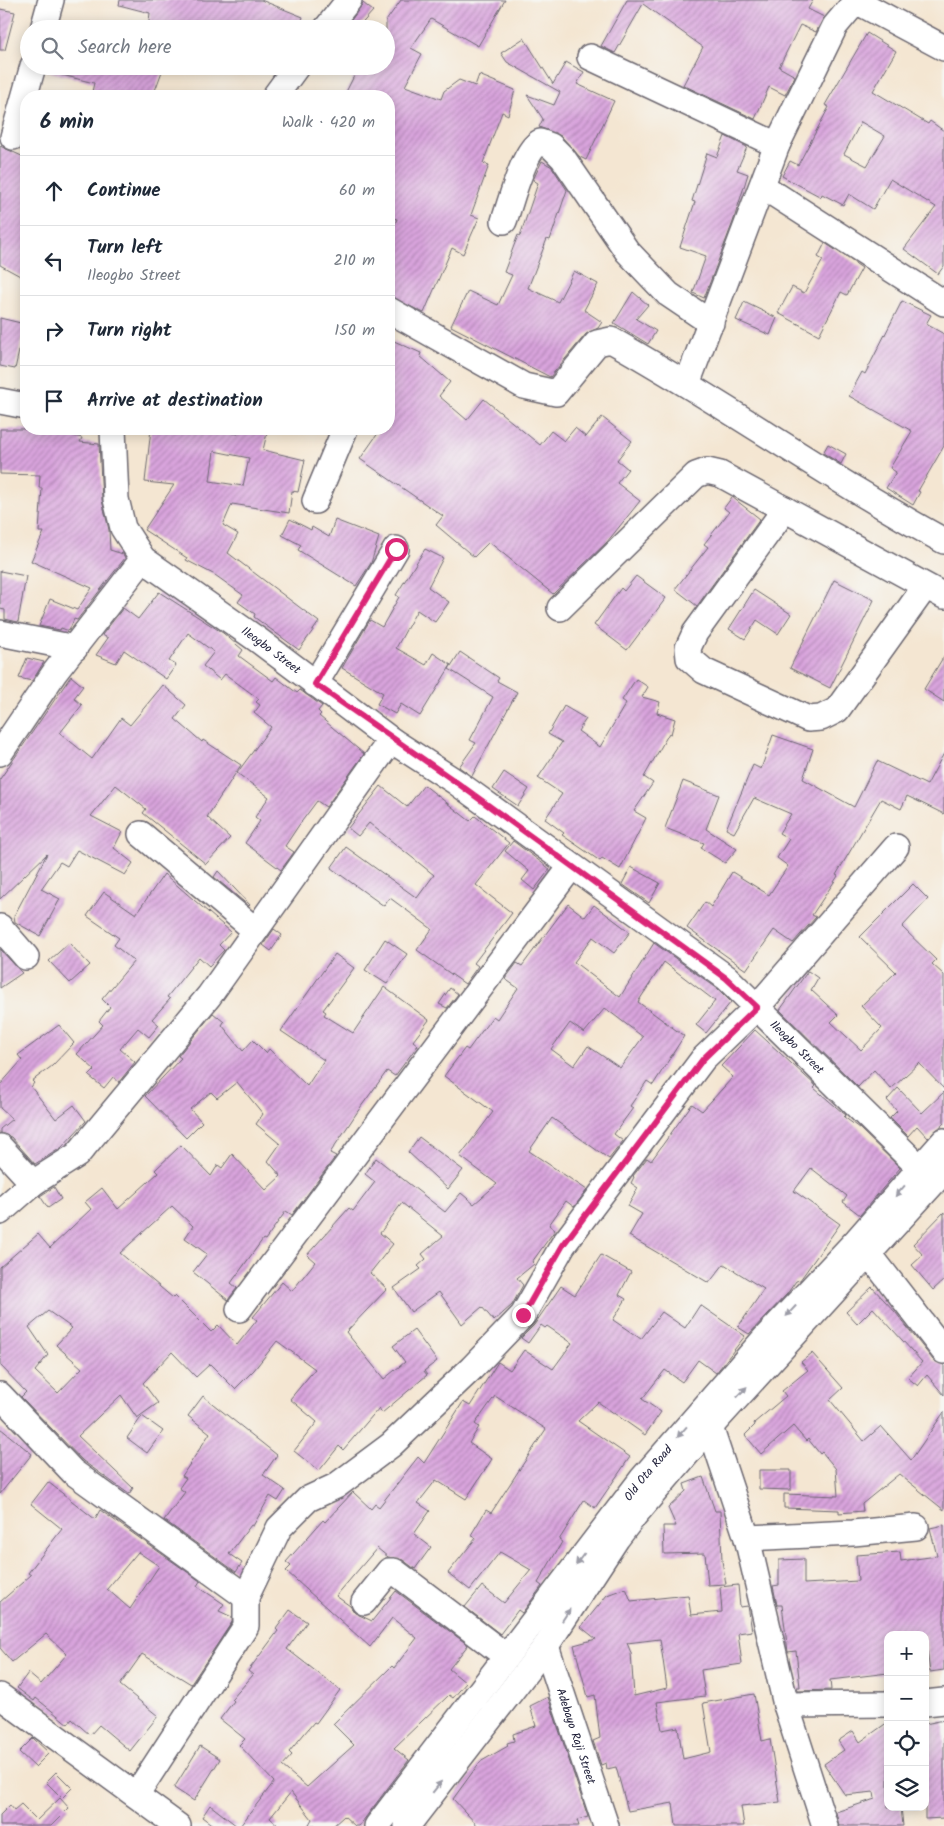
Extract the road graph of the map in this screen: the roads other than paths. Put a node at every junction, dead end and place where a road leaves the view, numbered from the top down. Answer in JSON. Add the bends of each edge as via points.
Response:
{"nodes":[{"id":1,"x":51,"y":0,"type":"edge"},
{"id":2,"x":348,"y":0,"type":"edge"},
{"id":3,"x":856,"y":1,"type":"edge"},
{"id":4,"x":45,"y":20,"type":"edge"},
{"id":5,"x":333,"y":20,"type":"edge"},
{"id":6,"x":944,"y":48,"type":"edge"},
{"id":7,"x":590,"y":57,"type":"dead end"},
{"id":8,"x":30,"y":75,"type":"edge"},
{"id":9,"x":290,"y":75,"type":"edge"},
{"id":10,"x":26,"y":90,"type":"edge"},
{"id":11,"x":279,"y":90,"type":"edge"},
{"id":12,"x":20,"y":113,"type":"edge"},
{"id":13,"x":13,"y":138,"type":"edge"},
{"id":14,"x":777,"y":145,"type":"junction"},
{"id":15,"x":762,"y":186,"type":"junction"},
{"id":16,"x":504,"y":220,"type":"dead end"},
{"id":17,"x":944,"y":302,"type":"edge"},
{"id":18,"x":395,"y":318,"type":"edge"},
{"id":19,"x":711,"y":323,"type":"junction"},
{"id":20,"x":687,"y":384,"type":"junction"},
{"id":21,"x":0,"y":401,"type":"edge"},
{"id":22,"x":20,"y":405,"type":"edge"},
{"id":23,"x":113,"y":435,"type":"edge"},
{"id":24,"x":342,"y":435,"type":"edge"},
{"id":25,"x":315,"y":501,"type":"dead end"},
{"id":26,"x":785,"y":509,"type":"junction"},
{"id":27,"x":944,"y":541,"type":"edge"},
{"id":28,"x":396,"y":549,"type":"dead end"},
{"id":29,"x":142,"y":559,"type":"junction"},
{"id":30,"x":934,"y":592,"type":"edge"},
{"id":31,"x":560,"y":608,"type":"dead end"},
{"id":32,"x":0,"y":633,"type":"edge"},
{"id":33,"x":75,"y":648,"type":"junction"},
{"id":34,"x":315,"y":684,"type":"junction"},
{"id":35,"x":391,"y":740,"type":"junction"},
{"id":36,"x":0,"y":753,"type":"edge"},
{"id":37,"x":142,"y":834,"type":"dead end"},
{"id":38,"x":896,"y":847,"type":"dead end"},
{"id":39,"x":571,"y":867,"type":"junction"},
{"id":40,"x":0,"y":927,"type":"edge"},
{"id":41,"x":256,"y":930,"type":"junction"},
{"id":42,"x":26,"y":957,"type":"dead end"},
{"id":43,"x":757,"y":1007,"type":"junction"},
{"id":44,"x":944,"y":1141,"type":"edge"},
{"id":45,"x":0,"y":1148,"type":"edge"},
{"id":46,"x":932,"y":1170,"type":"edge"},
{"id":47,"x":33,"y":1183,"type":"junction"},
{"id":48,"x":0,"y":1212,"type":"edge"},
{"id":49,"x":869,"y":1254,"type":"junction"},
{"id":50,"x":239,"y":1309,"type":"dead end"},
{"id":51,"x":944,"y":1351,"type":"edge"},
{"id":52,"x":0,"y":1395,"type":"edge"},
{"id":53,"x":710,"y":1428,"type":"junction"},
{"id":54,"x":916,"y":1527,"type":"dead end"},
{"id":55,"x":747,"y":1538,"type":"junction"},
{"id":56,"x":246,"y":1597,"type":"junction"},
{"id":57,"x":364,"y":1602,"type":"dead end"},
{"id":58,"x":546,"y":1646,"type":"junction"},
{"id":59,"x":506,"y":1656,"type":"junction"},
{"id":60,"x":0,"y":1696,"type":"edge"},
{"id":61,"x":944,"y":1701,"type":"edge"},
{"id":62,"x":929,"y":1703,"type":"edge"},
{"id":63,"x":884,"y":1704,"type":"edge"},
{"id":64,"x":786,"y":1705,"type":"junction"},
{"id":65,"x":136,"y":1795,"type":"junction"},
{"id":66,"x":178,"y":1826,"type":"edge"},
{"id":67,"x":377,"y":1826,"type":"edge"},
{"id":68,"x":407,"y":1826,"type":"edge"},
{"id":69,"x":606,"y":1826,"type":"edge"},
{"id":70,"x":826,"y":1826,"type":"edge"}],
"edges":[{"from":1,"to":4,"type":"street"},
{"from":2,"to":5,"type":"street"},
{"from":3,"to":6,"type":"street"},
{"from":3,"to":14,"type":"street","via":[[835,26]]},
{"from":7,"to":14,"type":"street"},
{"from":8,"to":10,"type":"street"},
{"from":9,"to":11,"type":"street"},
{"from":12,"to":13,"type":"street"},
{"from":14,"to":15,"type":"street"},
{"from":15,"to":17,"type":"street"},
{"from":15,"to":19,"type":"street"},
{"from":16,"to":19,"type":"street","via":[[534,145],[540,142],[551,146],[563,158],[627,251],[668,294]]},
{"from":18,"to":20,"type":"street","via":[[524,386],[556,393],[598,343],[611,340]]},
{"from":19,"to":20,"type":"street"},
{"from":20,"to":27,"type":"street","via":[[888,510]]},
{"from":21,"to":22,"type":"street"},
{"from":23,"to":29,"type":"street","name":"Ileogbo Street","via":[[116,499],[123,528]]},
{"from":24,"to":25,"type":"street"},
{"from":26,"to":30,"type":"street"},
{"from":26,"to":30,"type":"street","via":[[695,633],[688,648],[689,658],[704,671],[808,719],[821,718],[837,710]]},
{"from":26,"to":31,"type":"street","via":[[720,474],[707,471],[696,475]]},
{"from":28,"to":34,"type":"street"},
{"from":29,"to":33,"type":"street"},
{"from":29,"to":34,"type":"street","name":"Ileogbo Street"},
{"from":32,"to":33,"type":"street"},
{"from":33,"to":36,"type":"street"},
{"from":34,"to":35,"type":"street","name":"Ileogbo Street"},
{"from":35,"to":39,"type":"street","name":"Ileogbo Street","via":[[456,782]]},
{"from":35,"to":41,"type":"street"},
{"from":37,"to":41,"type":"street"},
{"from":38,"to":43,"type":"street"},
{"from":39,"to":43,"type":"street","name":"Ileogbo Street","via":[[726,978]]},
{"from":39,"to":50,"type":"street"},
{"from":40,"to":42,"type":"street"},
{"from":41,"to":47,"type":"street","via":[[208,996],[77,1155]]},
{"from":43,"to":46,"type":"street","name":"Ileogbo Street"},
{"from":43,"to":56,"type":"street","via":[[703,1059],[563,1245],[523,1315],[391,1445],[336,1486],[308,1499],[295,1511],[279,1528]]},
{"from":44,"to":46,"type":"street","name":"Old Ota Road"},
{"from":45,"to":47,"type":"street"},
{"from":46,"to":49,"type":"street","name":"Old Ota Road"},
{"from":46,"to":59,"type":"street","name":"Old Ota Road","one_way":true,"via":[[857,1240],[766,1337],[621,1506]]},
{"from":47,"to":48,"type":"street"},
{"from":49,"to":51,"type":"street"},
{"from":53,"to":49,"type":"street","name":"Old Ota Road","one_way":true},
{"from":52,"to":56,"type":"street","via":[[73,1472]]},
{"from":53,"to":55,"type":"street"},
{"from":58,"to":53,"type":"street","name":"Old Ota Road","one_way":true,"via":[[617,1538]]},
{"from":54,"to":55,"type":"street"},
{"from":55,"to":64,"type":"street"},
{"from":56,"to":65,"type":"street","via":[[246,1626]]},
{"from":57,"to":59,"type":"street","via":[[389,1571],[394,1571]]},
{"from":68,"to":58,"type":"street","name":"Old Ota Road","one_way":true},
{"from":58,"to":69,"type":"street","name":"Adebayo Raji Street"},
{"from":59,"to":67,"type":"street","name":"Old Ota Road"},
{"from":60,"to":65,"type":"street"},
{"from":61,"to":62,"type":"street"},
{"from":63,"to":64,"type":"street"},
{"from":64,"to":70,"type":"street"},
{"from":65,"to":66,"type":"street"}]}
